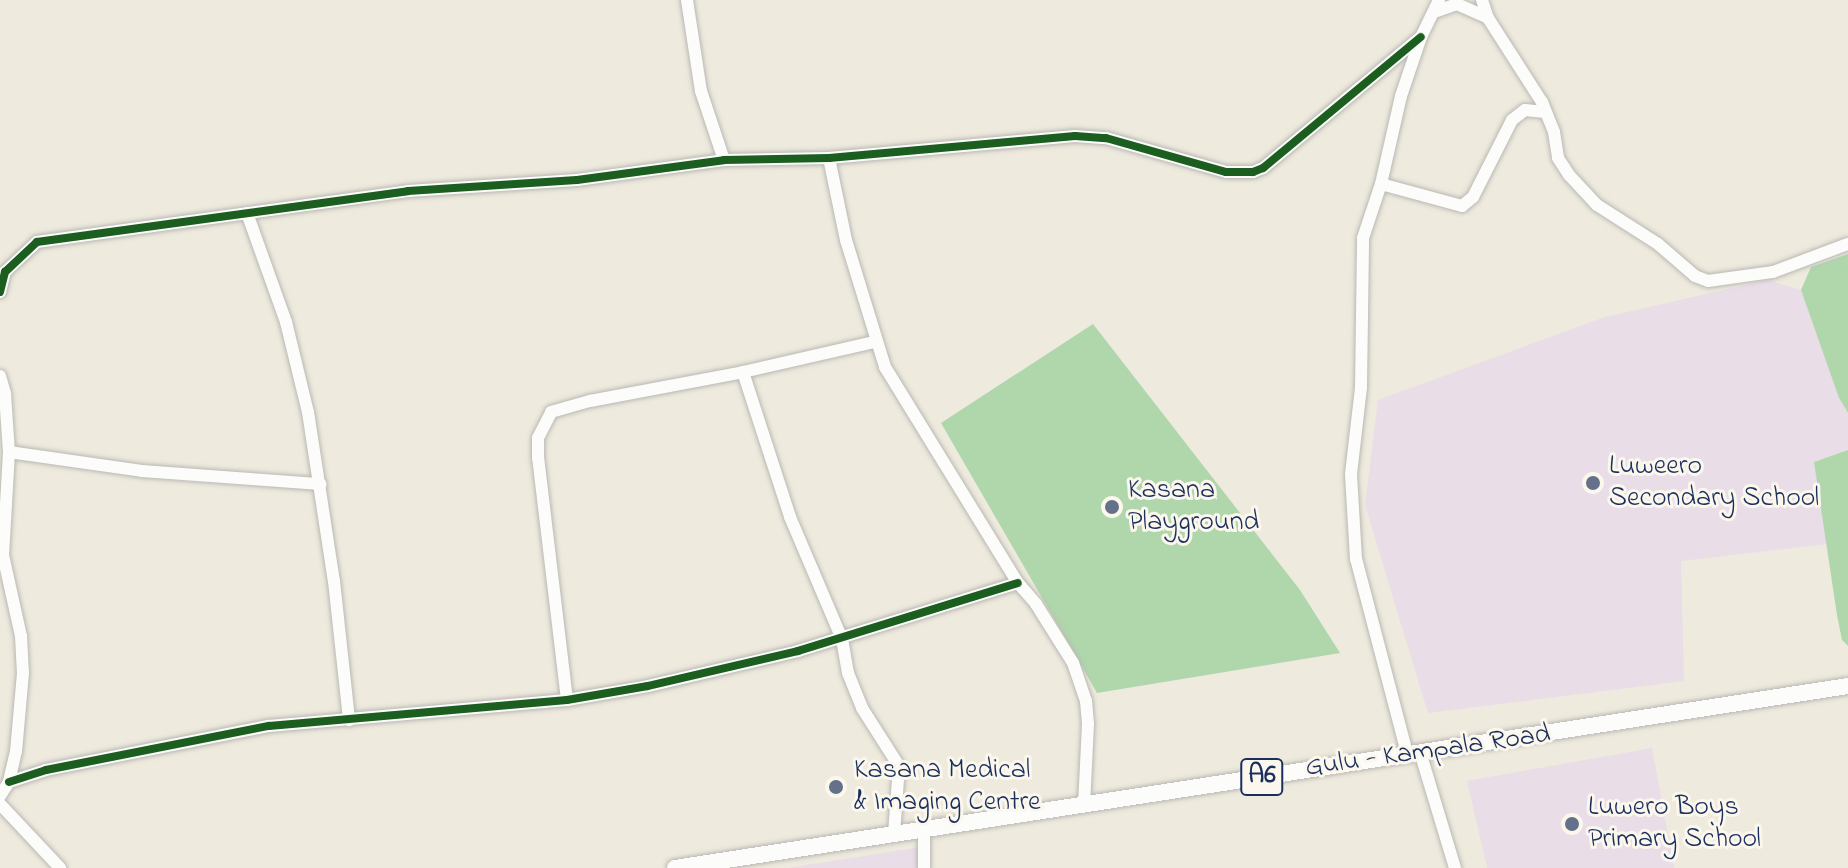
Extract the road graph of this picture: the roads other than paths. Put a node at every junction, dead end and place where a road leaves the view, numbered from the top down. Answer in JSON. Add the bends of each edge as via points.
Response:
{"nodes":[{"id":1,"x":687,"y":0,"type":"edge"},
{"id":2,"x":1482,"y":0,"type":"edge"},
{"id":3,"x":1436,"y":6,"type":"edge"},
{"id":4,"x":1488,"y":18,"type":"junction"},
{"id":5,"x":1421,"y":37,"type":"junction"},
{"id":6,"x":1545,"y":112,"type":"junction"},
{"id":7,"x":829,"y":158,"type":"junction"},
{"id":8,"x":724,"y":160,"type":"junction"},
{"id":9,"x":1381,"y":184,"type":"junction"},
{"id":10,"x":247,"y":213,"type":"junction"},
{"id":11,"x":1848,"y":244,"type":"edge"},
{"id":12,"x":0,"y":292,"type":"edge"},
{"id":13,"x":874,"y":342,"type":"junction"},
{"id":14,"x":743,"y":372,"type":"junction"},
{"id":15,"x":0,"y":376,"type":"edge"},
{"id":16,"x":9,"y":452,"type":"junction"},
{"id":17,"x":321,"y":484,"type":"junction"},
{"id":18,"x":1018,"y":583,"type":"junction"},
{"id":19,"x":842,"y":639,"type":"junction"},
{"id":20,"x":1848,"y":686,"type":"edge"},
{"id":21,"x":567,"y":700,"type":"junction"},
{"id":22,"x":349,"y":720,"type":"junction"},
{"id":23,"x":1413,"y":753,"type":"junction"},
{"id":24,"x":9,"y":782,"type":"junction"},
{"id":25,"x":0,"y":796,"type":"edge"},
{"id":26,"x":0,"y":804,"type":"edge"},
{"id":27,"x":1084,"y":806,"type":"junction"},
{"id":28,"x":924,"y":830,"type":"junction"},
{"id":29,"x":894,"y":834,"type":"junction"},
{"id":30,"x":60,"y":868,"type":"edge"},
{"id":31,"x":675,"y":868,"type":"edge"},
{"id":32,"x":924,"y":868,"type":"edge"},
{"id":33,"x":1455,"y":868,"type":"edge"}],
"edges":[{"from":1,"to":8,"type":"street","via":[[701,91]]},
{"from":2,"to":4,"type":"street"},
{"from":3,"to":4,"type":"street","via":[[1465,5]]},
{"from":3,"to":5,"type":"street"},
{"from":4,"to":6,"type":"street"},
{"from":5,"to":7,"type":"street","via":[[1253,172],[1226,172],[1106,138],[1075,136]]},
{"from":5,"to":9,"type":"street"},
{"from":6,"to":9,"type":"street","via":[[1525,110],[1512,120],[1473,197],[1462,206]]},
{"from":6,"to":11,"type":"street","via":[[1558,158],[1587,194],[1701,280],[1773,272]]},
{"from":7,"to":8,"type":"street"},
{"from":7,"to":13,"type":"street"},
{"from":8,"to":10,"type":"street","via":[[577,180],[408,191]]},
{"from":9,"to":23,"type":"street","via":[[1363,238],[1361,388],[1351,492],[1356,559]]},
{"from":10,"to":12,"type":"street","via":[[37,242],[5,272]]},
{"from":10,"to":17,"type":"street","via":[[286,322]]},
{"from":13,"to":14,"type":"street"},
{"from":13,"to":18,"type":"street","via":[[898,391]]},
{"from":14,"to":19,"type":"street","via":[[790,517]]},
{"from":14,"to":21,"type":"street","via":[[590,401],[551,412],[544,424],[538,458]]},
{"from":15,"to":16,"type":"street"},
{"from":16,"to":17,"type":"street","via":[[142,471]]},
{"from":16,"to":24,"type":"street","via":[[3,555],[21,636],[23,673]]},
{"from":17,"to":22,"type":"street"},
{"from":18,"to":19,"type":"street"},
{"from":18,"to":27,"type":"street","via":[[1059,638],[1079,679],[1088,724]]},
{"from":19,"to":21,"type":"street"},
{"from":19,"to":29,"type":"street","via":[[862,708],[899,766]]},
{"from":20,"to":23,"type":"main road","name":"Gulu - Kampala Road","number":"A6"},
{"from":21,"to":22,"type":"street"},
{"from":22,"to":24,"type":"street","via":[[269,726]]},
{"from":23,"to":27,"type":"main road","name":"Gulu - Kampala Road","number":"A6"},
{"from":23,"to":33,"type":"street"},
{"from":24,"to":25,"type":"street"},
{"from":26,"to":30,"type":"street"},
{"from":27,"to":28,"type":"main road","name":"Gulu - Kampala Road","number":"A6"},
{"from":28,"to":29,"type":"main road","name":"Gulu - Kampala Road","number":"A6"},
{"from":28,"to":32,"type":"street"},
{"from":29,"to":31,"type":"main road","name":"Gulu - Kampala Road","number":"A6"}]}
